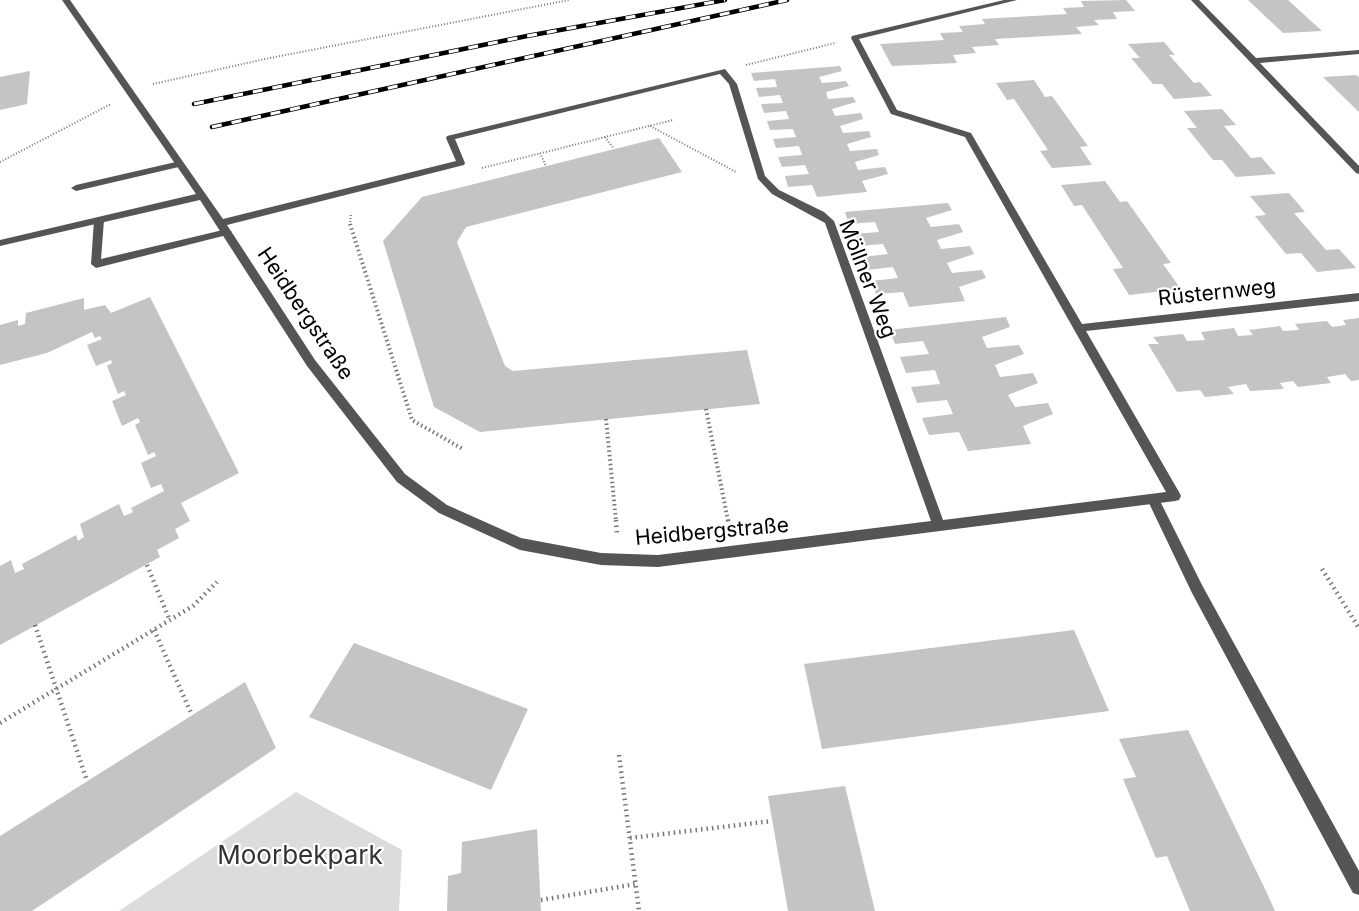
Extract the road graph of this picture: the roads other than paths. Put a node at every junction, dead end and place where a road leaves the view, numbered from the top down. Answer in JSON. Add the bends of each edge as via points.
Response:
{"nodes":[{"id":1,"x":66,"y":0,"type":"edge"},
{"id":2,"x":1013,"y":0,"type":"edge"},
{"id":3,"x":1195,"y":0,"type":"edge"},
{"id":4,"x":1359,"y":52,"type":"edge"},
{"id":5,"x":1254,"y":61,"type":"junction"},
{"id":6,"x":180,"y":164,"type":"junction"},
{"id":7,"x":1359,"y":171,"type":"edge"},
{"id":8,"x":76,"y":188,"type":"dead end"},
{"id":9,"x":202,"y":196,"type":"junction"},
{"id":10,"x":99,"y":220,"type":"junction"},
{"id":11,"x":224,"y":227,"type":"junction"},
{"id":12,"x":0,"y":243,"type":"edge"},
{"id":13,"x":1359,"y":297,"type":"edge"},
{"id":14,"x":1079,"y":328,"type":"junction"},
{"id":15,"x":1153,"y":499,"type":"junction"},
{"id":16,"x":939,"y":526,"type":"junction"},
{"id":17,"x":1359,"y":887,"type":"edge"}],
"edges":[{"from":1,"to":6,"type":"street","name":"Heidbergstraße"},
{"from":2,"to":14,"type":"street","via":[[855,38],[894,112],[968,135]]},
{"from":3,"to":5,"type":"street"},
{"from":4,"to":5,"type":"street"},
{"from":5,"to":7,"type":"street"},
{"from":6,"to":8,"type":"street"},
{"from":6,"to":9,"type":"street","name":"Heidbergstraße"},
{"from":9,"to":10,"type":"street"},
{"from":9,"to":11,"type":"street","name":"Heidbergstraße"},
{"from":10,"to":11,"type":"street","via":[[96,264]]},
{"from":10,"to":12,"type":"street"},
{"from":11,"to":16,"type":"street","name":"Heidbergstraße","via":[[311,363],[401,478],[443,508],[520,544],[601,559],[658,561]]},
{"from":11,"to":16,"type":"street","name":"Möllner Weg","via":[[461,163],[450,138],[722,71],[733,84],[760,177],[769,189],[829,221]]},
{"from":13,"to":14,"type":"street","name":"Rüsternweg"},
{"from":14,"to":15,"type":"street","name":"Heidbergstraße","via":[[1175,496]]},
{"from":15,"to":16,"type":"street","name":"Heidbergstraße"},
{"from":15,"to":17,"type":"street","via":[[1197,589]]}]}
